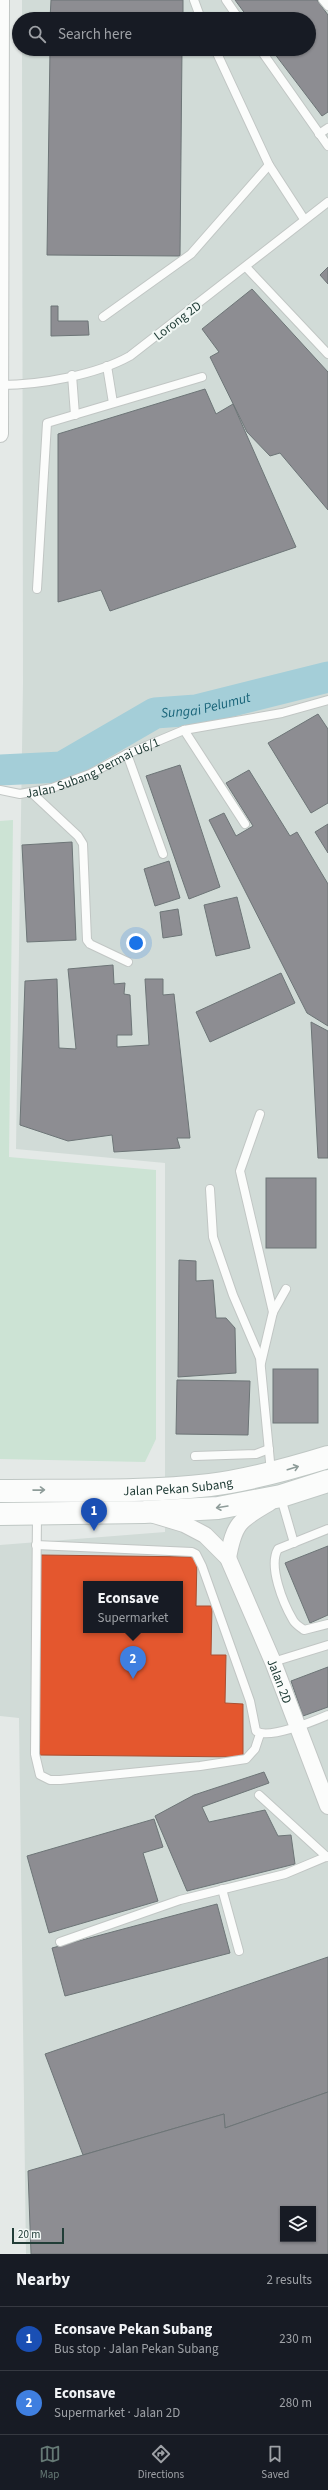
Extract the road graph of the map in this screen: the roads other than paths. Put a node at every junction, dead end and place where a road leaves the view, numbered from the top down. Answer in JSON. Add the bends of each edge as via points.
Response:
{"nodes":[{"id":1,"x":1,"y":0,"type":"edge"},
{"id":2,"x":194,"y":0,"type":"edge"},
{"id":3,"x":226,"y":0,"type":"edge"},
{"id":4,"x":323,"y":0,"type":"edge"},
{"id":5,"x":328,"y":6,"type":"edge"},
{"id":6,"x":198,"y":12,"type":"edge"},
{"id":7,"x":234,"y":12,"type":"edge"},
{"id":8,"x":218,"y":56,"type":"edge"},
{"id":9,"x":265,"y":56,"type":"edge"},
{"id":10,"x":328,"y":128,"type":"edge"},
{"id":11,"x":319,"y":134,"type":"junction"},
{"id":12,"x":328,"y":146,"type":"edge"},
{"id":13,"x":269,"y":165,"type":"junction"},
{"id":14,"x":328,"y":202,"type":"edge"},
{"id":15,"x":304,"y":219,"type":"junction"},
{"id":16,"x":246,"y":267,"type":"junction"},
{"id":17,"x":103,"y":317,"type":"dead end"},
{"id":18,"x":328,"y":354,"type":"edge"},
{"id":19,"x":107,"y":366,"type":"junction"},
{"id":20,"x":72,"y":375,"type":"junction"},
{"id":21,"x":202,"y":377,"type":"dead end"},
{"id":22,"x":1,"y":384,"type":"junction"},
{"id":23,"x":113,"y":403,"type":"junction"},
{"id":24,"x":75,"y":415,"type":"junction"},
{"id":25,"x":0,"y":434,"type":"edge"},
{"id":26,"x":37,"y":589,"type":"dead end"},
{"id":27,"x":328,"y":700,"type":"edge"},
{"id":28,"x":184,"y":730,"type":"junction"},
{"id":29,"x":127,"y":754,"type":"junction"},
{"id":30,"x":0,"y":790,"type":"edge"},
{"id":31,"x":32,"y":793,"type":"junction"},
{"id":32,"x":245,"y":824,"type":"dead end"},
{"id":33,"x":163,"y":854,"type":"dead end"},
{"id":34,"x":128,"y":962,"type":"dead end"},
{"id":35,"x":260,"y":1114,"type":"dead end"},
{"id":36,"x":210,"y":1189,"type":"dead end"},
{"id":37,"x":286,"y":1289,"type":"dead end"},
{"id":38,"x":274,"y":1312,"type":"junction"},
{"id":39,"x":260,"y":1366,"type":"junction"},
{"id":40,"x":269,"y":1449,"type":"junction"},
{"id":41,"x":195,"y":1456,"type":"dead end"},
{"id":42,"x":328,"y":1457,"type":"edge"},
{"id":43,"x":271,"y":1474,"type":"junction"},
{"id":44,"x":328,"y":1481,"type":"edge"},
{"id":45,"x":0,"y":1491,"type":"edge"},
{"id":46,"x":281,"y":1496,"type":"junction"},
{"id":47,"x":144,"y":1512,"type":"junction"},
{"id":48,"x":37,"y":1513,"type":"junction"},
{"id":49,"x":0,"y":1514,"type":"edge"},
{"id":50,"x":328,"y":1529,"type":"edge"},
{"id":51,"x":294,"y":1543,"type":"junction"},
{"id":52,"x":36,"y":1545,"type":"junction"},
{"id":53,"x":228,"y":1558,"type":"junction"},
{"id":54,"x":328,"y":1624,"type":"edge"},
{"id":55,"x":328,"y":1645,"type":"edge"},
{"id":56,"x":273,"y":1662,"type":"junction"},
{"id":57,"x":328,"y":1715,"type":"edge"},
{"id":58,"x":297,"y":1727,"type":"junction"},
{"id":59,"x":260,"y":1734,"type":"junction"},
{"id":60,"x":259,"y":1794,"type":"dead end"},
{"id":61,"x":327,"y":1803,"type":"edge"},
{"id":62,"x":328,"y":1857,"type":"edge"},
{"id":63,"x":222,"y":1889,"type":"junction"},
{"id":64,"x":60,"y":1942,"type":"dead end"},
{"id":65,"x":239,"y":1951,"type":"dead end"}],
"edges":[{"from":1,"to":22,"type":"street"},
{"from":2,"to":6,"type":"lane"},
{"from":3,"to":7,"type":"lane"},
{"from":4,"to":5,"type":"lane"},
{"from":8,"to":13,"type":"lane"},
{"from":9,"to":11,"type":"lane"},
{"from":10,"to":11,"type":"lane"},
{"from":11,"to":12,"type":"lane"},
{"from":13,"to":15,"type":"lane"},
{"from":13,"to":17,"type":"lane","via":[[191,254]]},
{"from":14,"to":15,"type":"lane","name":"Lorong 2D"},
{"from":15,"to":16,"type":"lane","name":"Lorong 2D"},
{"from":16,"to":18,"type":"lane"},
{"from":16,"to":19,"type":"lane","name":"Lorong 2D","via":[[130,356]]},
{"from":19,"to":20,"type":"lane","name":"Lorong 2D"},
{"from":19,"to":23,"type":"lane"},
{"from":20,"to":22,"type":"lane","name":"Lorong 2D","via":[[22,384]]},
{"from":20,"to":24,"type":"lane"},
{"from":21,"to":23,"type":"lane"},
{"from":22,"to":25,"type":"street"},
{"from":23,"to":24,"type":"lane"},
{"from":24,"to":26,"type":"lane","via":[[46,423]]},
{"from":27,"to":28,"type":"lane","name":"Jalan Subang Permai U6/1","via":[[282,713]]},
{"from":28,"to":29,"type":"lane","name":"Jalan Subang Permai U6/1"},
{"from":28,"to":32,"type":"lane"},
{"from":29,"to":31,"type":"lane","name":"Jalan Subang Permai U6/1","via":[[84,777]]},
{"from":29,"to":33,"type":"lane"},
{"from":30,"to":31,"type":"lane","name":"Jalan Subang Permai U6/1","via":[[9,794]]},
{"from":31,"to":34,"type":"lane","via":[[78,836],[83,844],[87,940],[90,944]]},
{"from":35,"to":38,"type":"lane","via":[[240,1171]]},
{"from":36,"to":39,"type":"lane","via":[[213,1237],[232,1295],[260,1358]]},
{"from":37,"to":38,"type":"lane"},
{"from":38,"to":39,"type":"lane"},
{"from":39,"to":40,"type":"lane"},
{"from":40,"to":41,"type":"lane","via":[[256,1454]]},
{"from":40,"to":43,"type":"lane"},
{"from":43,"to":42,"type":"main road","name":"Jalan Pekan Subang","one_way":true},
{"from":45,"to":43,"type":"main road","name":"Jalan Pekan Subang","one_way":true,"via":[[146,1489],[210,1485]]},
{"from":44,"to":46,"type":"main road","name":"Jalan Pekan Subang"},
{"from":46,"to":47,"type":"main road","name":"Jalan Pekan Subang","one_way":true,"via":[[218,1508]]},
{"from":46,"to":51,"type":"lane"},
{"from":46,"to":53,"type":"street","via":[[246,1516],[232,1533]]},
{"from":47,"to":48,"type":"main road","name":"Jalan Pekan Subang"},
{"from":47,"to":53,"type":"street","name":"Jalan 2D","via":[[189,1527],[205,1536]]},
{"from":48,"to":49,"type":"main road","name":"Jalan Pekan Subang"},
{"from":48,"to":52,"type":"lane"},
{"from":50,"to":51,"type":"lane"},
{"from":51,"to":54,"type":"lane","via":[[278,1549],[274,1557],[277,1580],[293,1621],[304,1630]]},
{"from":52,"to":59,"type":"lane","via":[[196,1554],[250,1701],[256,1731]]},
{"from":52,"to":59,"type":"lane","via":[[35,1754],[40,1775],[50,1780],[60,1780],[246,1759],[255,1749]]},
{"from":53,"to":56,"type":"street","name":"Jalan 2D"},
{"from":55,"to":56,"type":"lane"},
{"from":56,"to":58,"type":"street","name":"Jalan 2D"},
{"from":57,"to":58,"type":"lane"},
{"from":58,"to":59,"type":"lane"},
{"from":58,"to":61,"type":"street","name":"Jalan 2D"},
{"from":60,"to":62,"type":"lane"},
{"from":62,"to":63,"type":"lane","via":[[285,1874]]},
{"from":63,"to":64,"type":"lane","via":[[180,1900]]},
{"from":63,"to":65,"type":"lane"}]}
